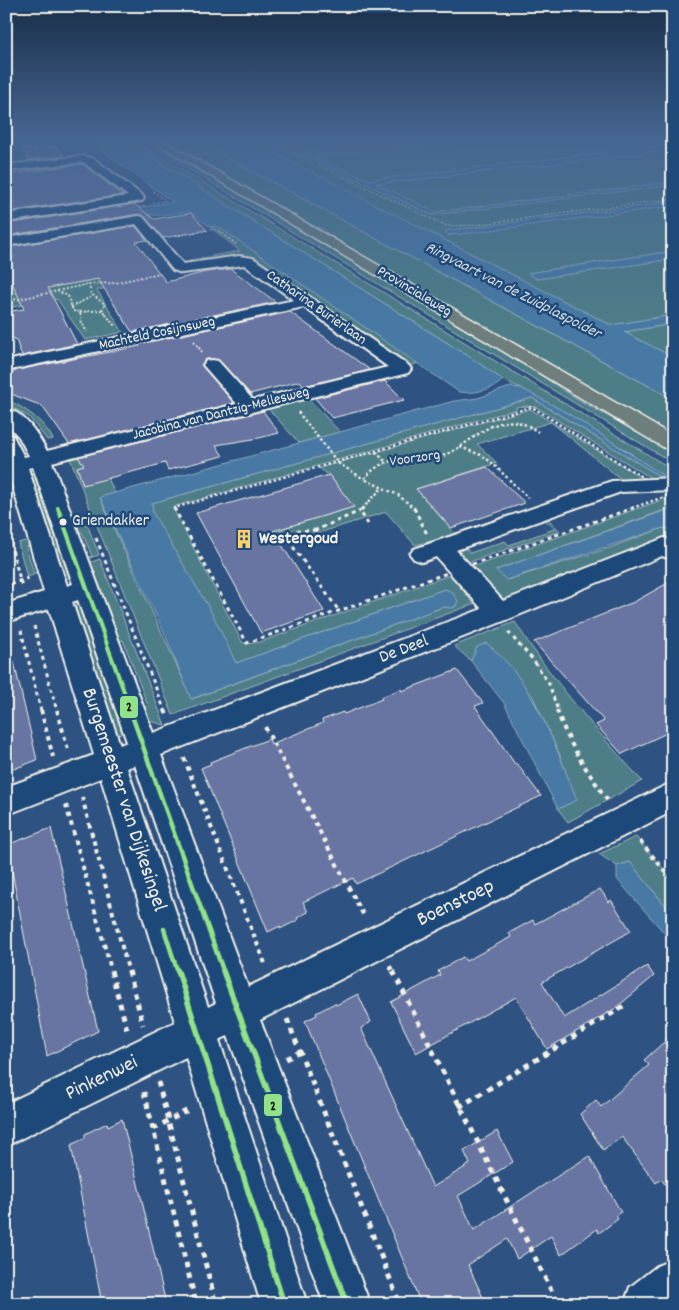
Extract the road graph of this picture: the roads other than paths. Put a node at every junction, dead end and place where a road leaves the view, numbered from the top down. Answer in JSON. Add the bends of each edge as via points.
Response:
{"nodes":[{"id":1,"x":124,"y":200,"type":"edge"},
{"id":2,"x":258,"y":200,"type":"edge"},
{"id":3,"x":6,"y":218,"type":"edge"},
{"id":4,"x":6,"y":242,"type":"edge"},
{"id":5,"x":308,"y":302,"type":"junction"},
{"id":6,"x":212,"y":365,"type":"road end"},
{"id":7,"x":6,"y":366,"type":"edge"},
{"id":8,"x":402,"y":369,"type":"joint"},
{"id":9,"x":248,"y":407,"type":"junction"},
{"id":10,"x":6,"y":414,"type":"edge"},
{"id":11,"x":6,"y":440,"type":"edge"},
{"id":12,"x":673,"y":445,"type":"edge"},
{"id":13,"x":21,"y":463,"type":"edge"},
{"id":14,"x":664,"y":484,"type":"edge"},
{"id":15,"x":610,"y":487,"type":"joint"},
{"id":16,"x":668,"y":549,"type":"edge"},
{"id":17,"x":39,"y":603,"type":"edge"},
{"id":18,"x":500,"y":613,"type":"junction"},
{"id":19,"x":144,"y":750,"type":"junction"},
{"id":20,"x":111,"y":762,"type":"junction"},
{"id":21,"x":673,"y":796,"type":"edge"},
{"id":22,"x":6,"y":801,"type":"edge"},
{"id":23,"x":238,"y":1012,"type":"junction"},
{"id":24,"x":197,"y":1033,"type":"junction"},
{"id":25,"x":6,"y":1126,"type":"edge"},
{"id":26,"x":673,"y":1282,"type":"edge"},
{"id":27,"x":284,"y":1304,"type":"edge"},
{"id":28,"x":347,"y":1304,"type":"edge"},
{"id":29,"x":647,"y":1304,"type":"edge"}],
"edges":[{"from":1,"to":3,"type":"street"},
{"from":2,"to":12,"type":"main road","name":"Provincialeweg"},
{"from":4,"to":5,"type":"street","name":"Catharina Burierlaan","via":[[139,220],[177,271],[248,261]]},
{"from":5,"to":7,"type":"street","name":"Machteld Cosijnsweg"},
{"from":5,"to":8,"type":"street","name":"Catharina Burierlaan"},
{"from":6,"to":9,"type":"street"},
{"from":8,"to":9,"type":"street","name":"Jacobina van Dantzig-Mellesweg"},
{"from":9,"to":13,"type":"street","name":"Jacobina van Dantzig-Mellesweg"},
{"from":10,"to":13,"type":"street","name":"Burgemeester van Dijkesingel","via":[[19,423],[32,440]]},
{"from":11,"to":13,"type":"street","name":"Burgemeester van Dijkesingel"},
{"from":13,"to":17,"type":"street","name":"Burgemeester van Dijkesingel"},
{"from":14,"to":15,"type":"street"},
{"from":15,"to":18,"type":"street","via":[[432,551],[460,569]]},
{"from":16,"to":18,"type":"street","name":"De Deel"},
{"from":17,"to":19,"type":"street","name":"Burgemeester van Dijkesingel"},
{"from":17,"to":20,"type":"street","name":"Burgemeester van Dijkesingel"},
{"from":18,"to":19,"type":"street","name":"De Deel"},
{"from":19,"to":20,"type":"street","name":"De Deel"},
{"from":19,"to":23,"type":"street","name":"Burgemeester van Dijkesingel"},
{"from":20,"to":22,"type":"street","name":"De Deel"},
{"from":20,"to":24,"type":"street","name":"Burgemeester van Dijkesingel"},
{"from":21,"to":23,"type":"street","name":"Boenstoep"},
{"from":23,"to":24,"type":"street","name":"Pinkenwei"},
{"from":23,"to":28,"type":"street","name":"Burgemeester van Dijkesingel"},
{"from":24,"to":25,"type":"street","name":"Pinkenwei"},
{"from":24,"to":27,"type":"street","name":"Burgemeester van Dijkesingel"},
{"from":26,"to":29,"type":"street"}]}
